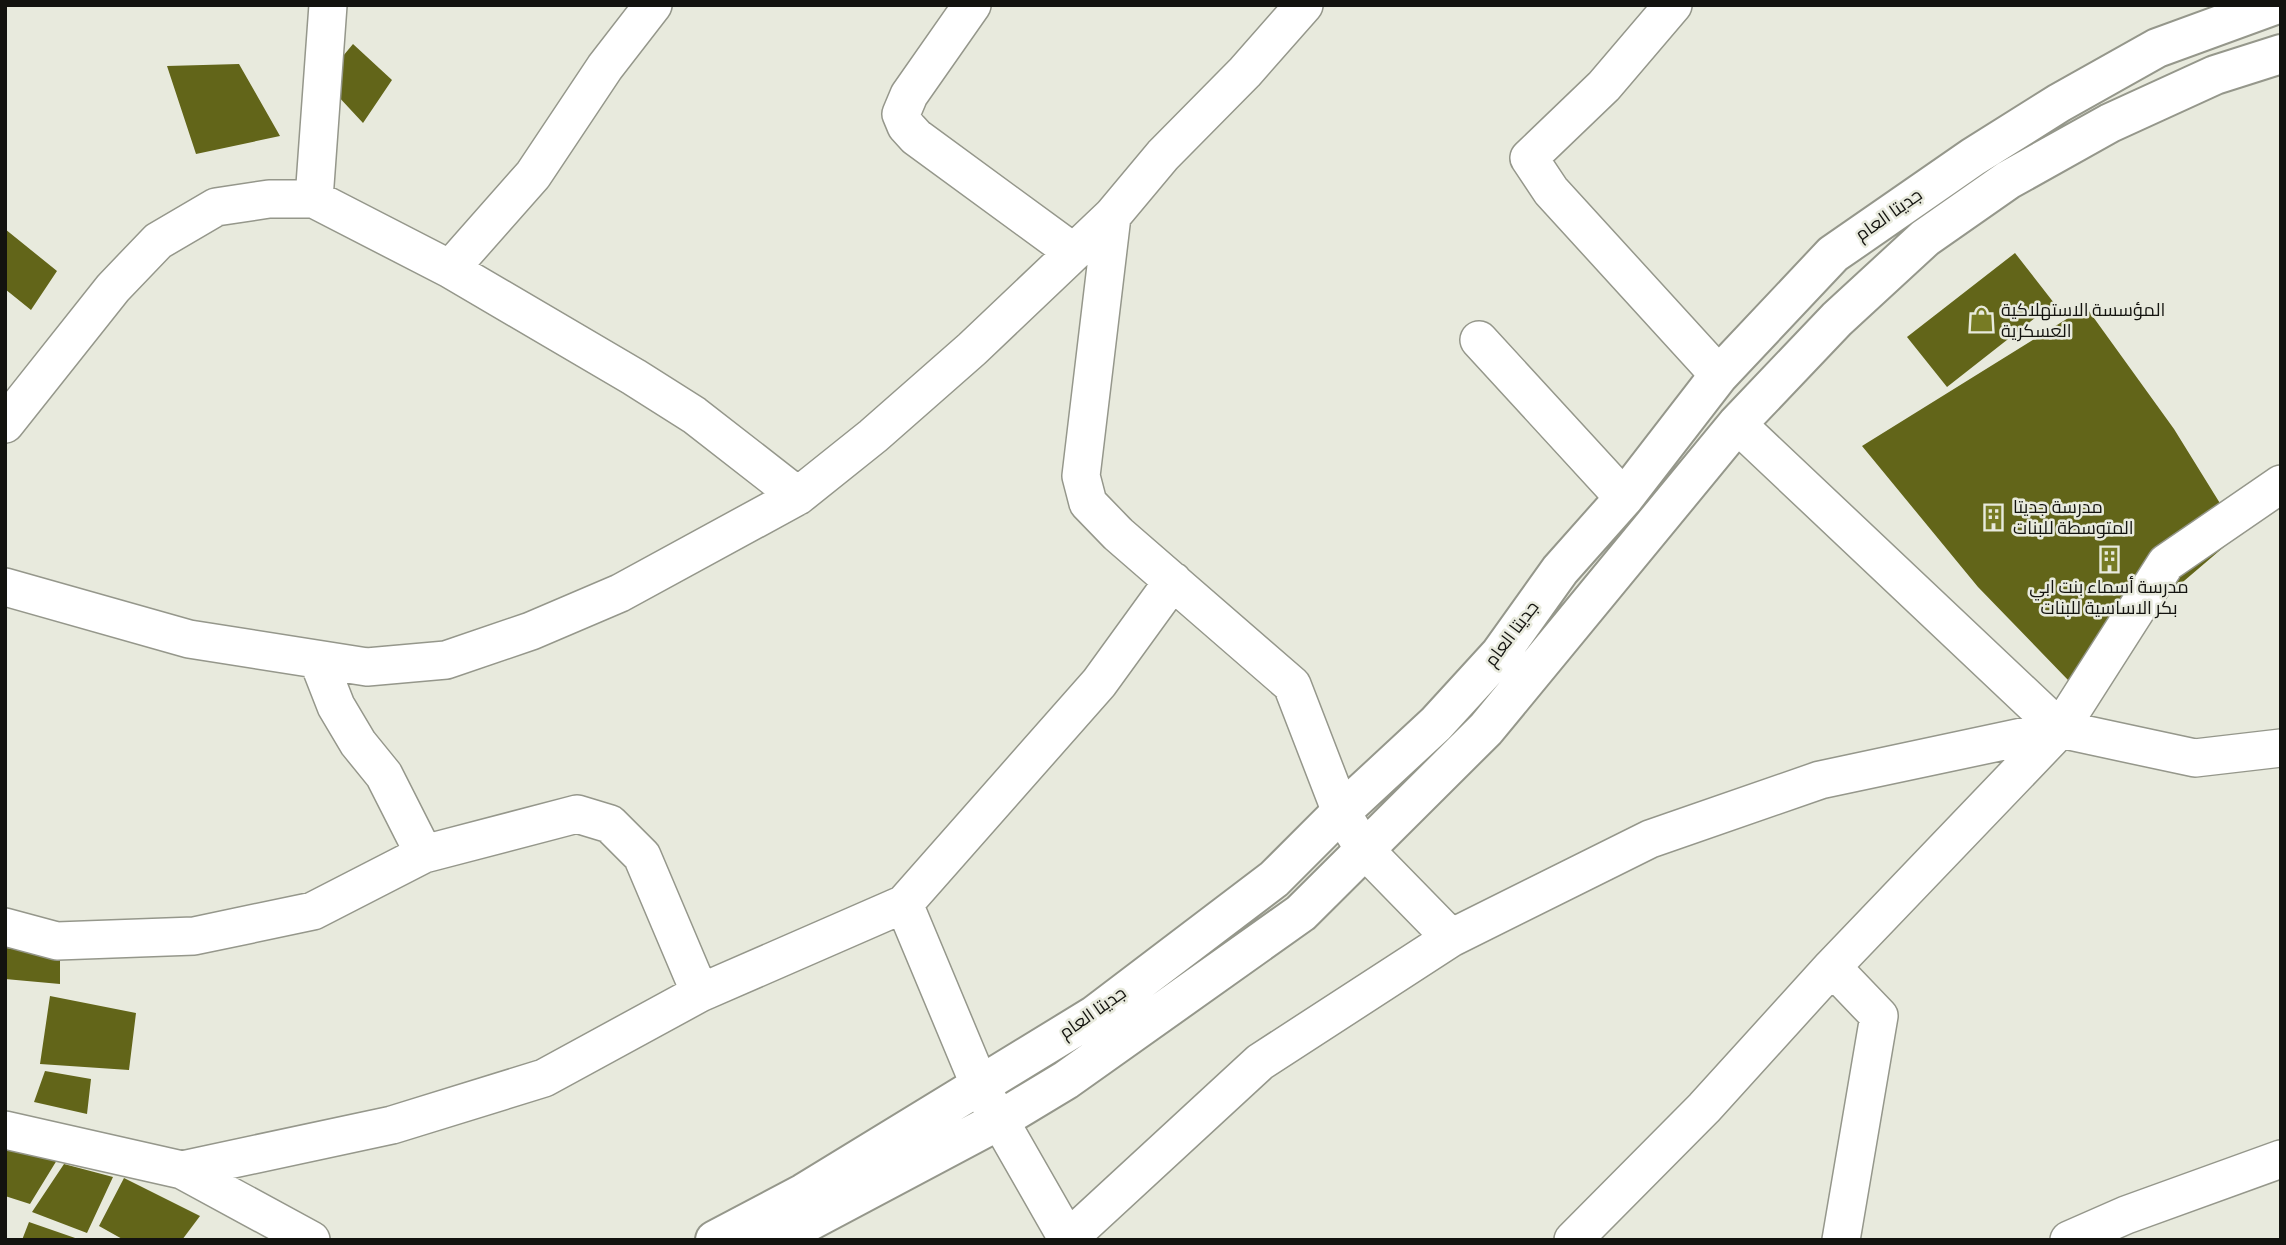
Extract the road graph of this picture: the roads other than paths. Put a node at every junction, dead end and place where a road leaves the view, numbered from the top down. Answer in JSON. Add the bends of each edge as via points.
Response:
{"nodes":[{"id":1,"x":328,"y":5,"type":"edge"},
{"id":2,"x":653,"y":5,"type":"edge"},
{"id":3,"x":972,"y":5,"type":"edge"},
{"id":4,"x":1304,"y":5,"type":"edge"},
{"id":5,"x":1673,"y":5,"type":"edge"},
{"id":6,"x":2275,"y":5,"type":"edge"},
{"id":7,"x":2281,"y":54,"type":"edge"},
{"id":8,"x":314,"y":200,"type":"junction"},
{"id":9,"x":1112,"y":216,"type":"junction"},
{"id":10,"x":1073,"y":252,"type":"junction"},
{"id":11,"x":450,"y":269,"type":"junction"},
{"id":12,"x":1479,"y":340,"type":"dead end"},
{"id":13,"x":1719,"y":374,"type":"junction"},
{"id":14,"x":5,"y":424,"type":"edge"},
{"id":15,"x":1737,"y":424,"type":"junction"},
{"id":16,"x":2281,"y":484,"type":"edge"},
{"id":17,"x":798,"y":496,"type":"junction"},
{"id":18,"x":1624,"y":498,"type":"junction"},
{"id":19,"x":1560,"y":570,"type":"junction"},
{"id":20,"x":1173,"y":581,"type":"junction"},
{"id":21,"x":5,"y":587,"type":"edge"},
{"id":22,"x":1596,"y":598,"type":"junction"},
{"id":23,"x":318,"y":660,"type":"junction"},
{"id":24,"x":2060,"y":729,"type":"junction"},
{"id":25,"x":2281,"y":748,"type":"edge"},
{"id":26,"x":1340,"y":812,"type":"junction"},
{"id":27,"x":1364,"y":849,"type":"junction"},
{"id":28,"x":424,"y":854,"type":"junction"},
{"id":29,"x":904,"y":904,"type":"junction"},
{"id":30,"x":5,"y":927,"type":"edge"},
{"id":31,"x":1451,"y":938,"type":"junction"},
{"id":32,"x":1832,"y":967,"type":"junction"},
{"id":33,"x":700,"y":993,"type":"junction"},
{"id":34,"x":980,"y":1086,"type":"junction"},
{"id":35,"x":998,"y":1121,"type":"junction"},
{"id":36,"x":5,"y":1130,"type":"edge"},
{"id":37,"x":2281,"y":1160,"type":"edge"},
{"id":38,"x":183,"y":1170,"type":"junction"},
{"id":39,"x":311,"y":1240,"type":"edge"},
{"id":40,"x":715,"y":1240,"type":"edge"},
{"id":41,"x":774,"y":1240,"type":"edge"},
{"id":42,"x":1068,"y":1240,"type":"edge"},
{"id":43,"x":1573,"y":1240,"type":"edge"},
{"id":44,"x":1841,"y":1240,"type":"edge"},
{"id":45,"x":2069,"y":1240,"type":"edge"}],
"edges":[{"from":1,"to":8,"type":"street"},
{"from":2,"to":11,"type":"street","via":[[533,175]]},
{"from":3,"to":10,"type":"street","via":[[909,95],[901,114],[916,137]]},
{"from":4,"to":9,"type":"street"},
{"from":5,"to":13,"type":"street","via":[[1604,86],[1529,158],[1550,191]]},
{"from":6,"to":13,"type":"main road","name":"جديتا العام","via":[[2157,48],[1973,157],[1833,254]]},
{"from":7,"to":15,"type":"main road","via":[[2215,75],[2110,122],[2008,180],[1924,239],[1837,319]]},
{"from":8,"to":11,"type":"street"},
{"from":8,"to":14,"type":"street","via":[[269,199],[216,207],[158,241],[113,288]]},
{"from":9,"to":10,"type":"street"},
{"from":9,"to":20,"type":"street","via":[[1081,476],[1088,503]]},
{"from":10,"to":17,"type":"street","via":[[972,349]]},
{"from":11,"to":17,"type":"street","via":[[694,415]]},
{"from":12,"to":18,"type":"street"},
{"from":13,"to":18,"type":"main road","name":"جديتا العام"},
{"from":15,"to":22,"type":"main road"},
{"from":15,"to":24,"type":"street"},
{"from":16,"to":24,"type":"street","via":[[2166,563]]},
{"from":17,"to":23,"type":"street","via":[[620,593],[531,631],[446,660],[367,667]]},
{"from":18,"to":19,"type":"main road","name":"جديتا العام"},
{"from":19,"to":22,"type":"main road"},
{"from":19,"to":26,"type":"main road","name":"جديتا العام","via":[[1482,674],[1436,724]]},
{"from":20,"to":26,"type":"street","via":[[1292,685]]},
{"from":20,"to":29,"type":"street","via":[[1100,683]]},
{"from":21,"to":23,"type":"street","via":[[188,639]]},
{"from":22,"to":27,"type":"main road","via":[[1486,729]]},
{"from":23,"to":28,"type":"street","via":[[336,706],[384,775]]},
{"from":24,"to":25,"type":"street","via":[[2195,758]]},
{"from":24,"to":31,"type":"street","via":[[1820,780],[1650,839]]},
{"from":24,"to":32,"type":"street"},
{"from":26,"to":27,"type":"street"},
{"from":26,"to":34,"type":"main road","name":"جديتا العام","via":[[1274,879],[1095,1015]]},
{"from":27,"to":31,"type":"street"},
{"from":27,"to":35,"type":"main road","via":[[1301,913],[1066,1080]]},
{"from":28,"to":30,"type":"street","via":[[313,911],[194,936],[57,940]]},
{"from":28,"to":33,"type":"street","via":[[577,814],[610,824],[642,856]]},
{"from":29,"to":33,"type":"street"},
{"from":29,"to":34,"type":"street"},
{"from":31,"to":42,"type":"street","via":[[1260,1062]]},
{"from":32,"to":43,"type":"street","via":[[1704,1108]]},
{"from":32,"to":44,"type":"street","via":[[1879,1016]]},
{"from":33,"to":38,"type":"street","via":[[544,1078],[392,1125]]},
{"from":34,"to":35,"type":"street"},
{"from":34,"to":40,"type":"main road","name":"جديتا العام","via":[[804,1194]]},
{"from":35,"to":41,"type":"main road"},
{"from":35,"to":42,"type":"street"},
{"from":36,"to":38,"type":"street"},
{"from":37,"to":45,"type":"street"},
{"from":38,"to":39,"type":"street"}]}
